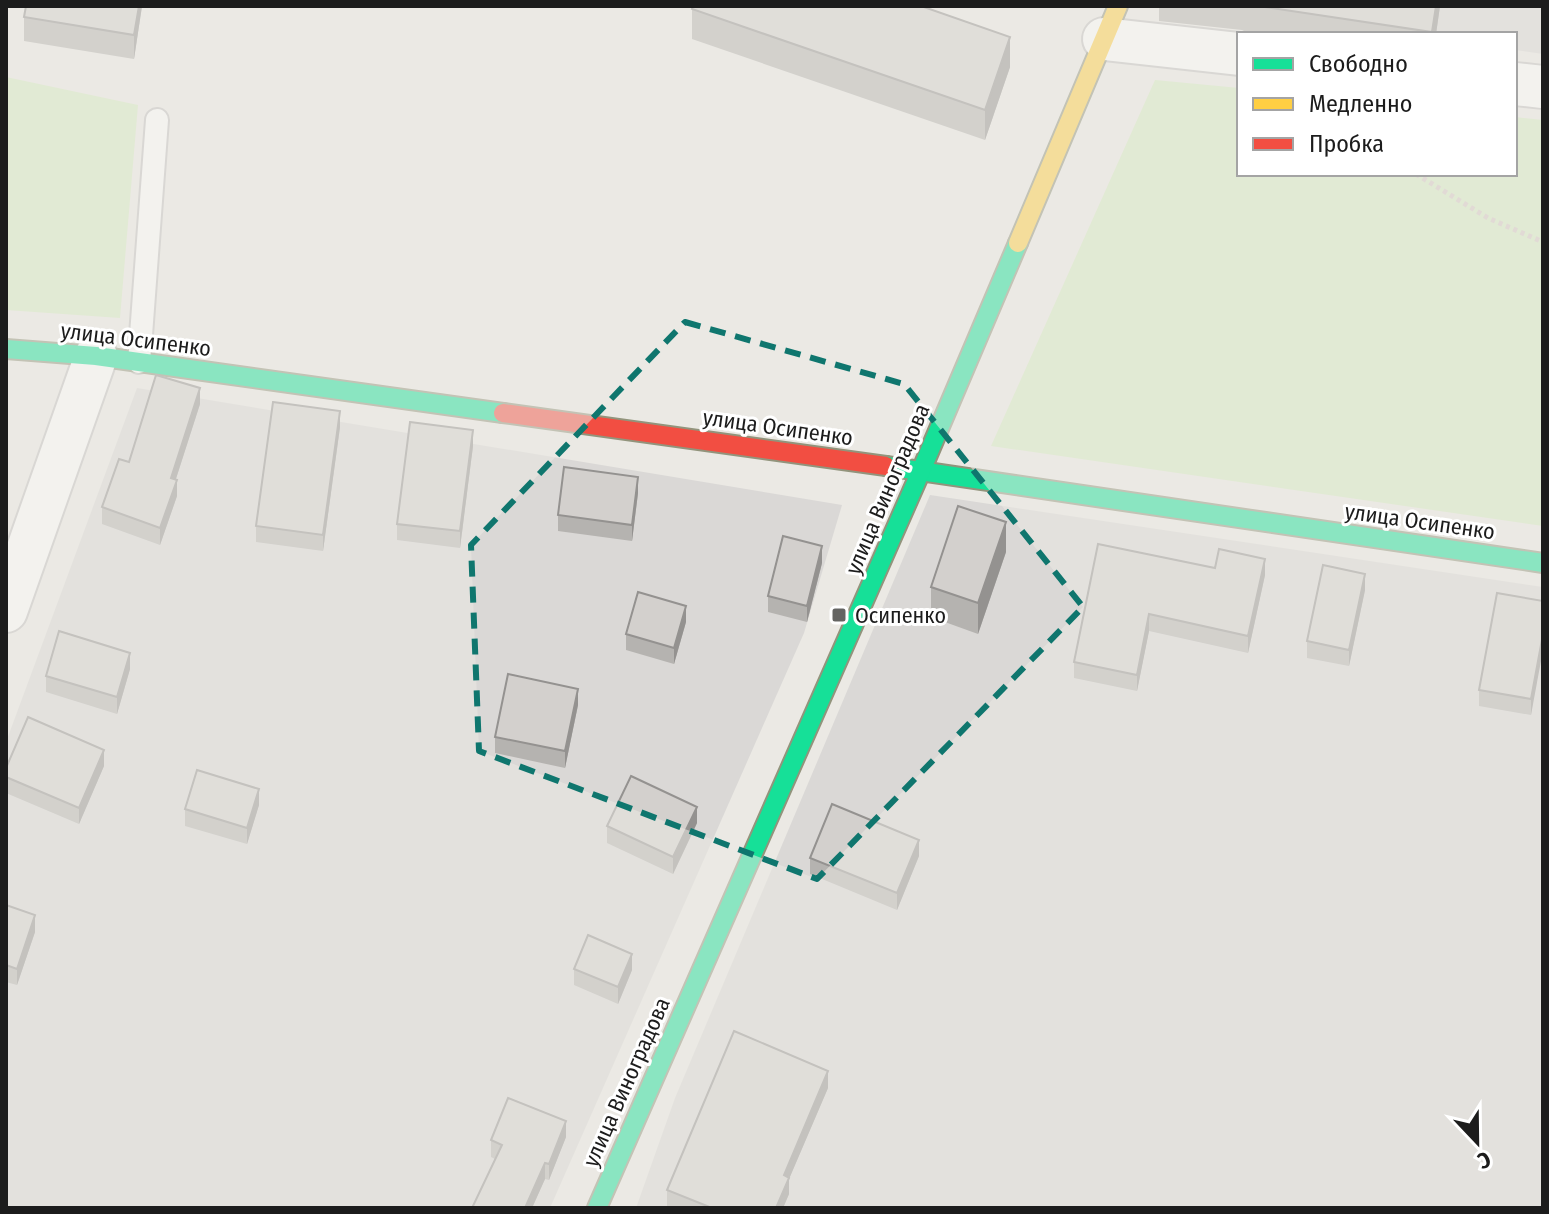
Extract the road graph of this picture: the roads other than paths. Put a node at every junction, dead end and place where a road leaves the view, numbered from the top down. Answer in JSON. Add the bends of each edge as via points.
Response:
{"nodes":[{"id":1,"x":1111,"y":22,"type":"edge"},
{"id":2,"x":1237,"y":54,"type":"edge"},
{"id":3,"x":1517,"y":84,"type":"edge"},
{"id":4,"x":1543,"y":87,"type":"edge"},
{"id":5,"x":157,"y":120,"type":"dead end"},
{"id":6,"x":6,"y":349,"type":"edge"},
{"id":7,"x":96,"y":356,"type":"junction"},
{"id":8,"x":139,"y":362,"type":"junction"},
{"id":9,"x":921,"y":471,"type":"junction"},
{"id":10,"x":19,"y":538,"type":"edge"},
{"id":11,"x":1543,"y":563,"type":"edge"},
{"id":12,"x":6,"y":611,"type":"edge"},
{"id":13,"x":597,"y":1208,"type":"edge"}],
"edges":[{"from":1,"to":2,"type":"street"},
{"from":1,"to":9,"type":"street","name":"улица Виноградова"},
{"from":3,"to":4,"type":"street"},
{"from":5,"to":8,"type":"lane"},
{"from":6,"to":7,"type":"street","name":"улица Осипенко"},
{"from":7,"to":8,"type":"street","name":"улица Осипенко"},
{"from":7,"to":10,"type":"street"},
{"from":8,"to":9,"type":"street","name":"улица Осипенко"},
{"from":9,"to":11,"type":"street","name":"улица Осипенко"},
{"from":9,"to":13,"type":"street","name":"улица Виноградова"},
{"from":10,"to":12,"type":"street"}]}
